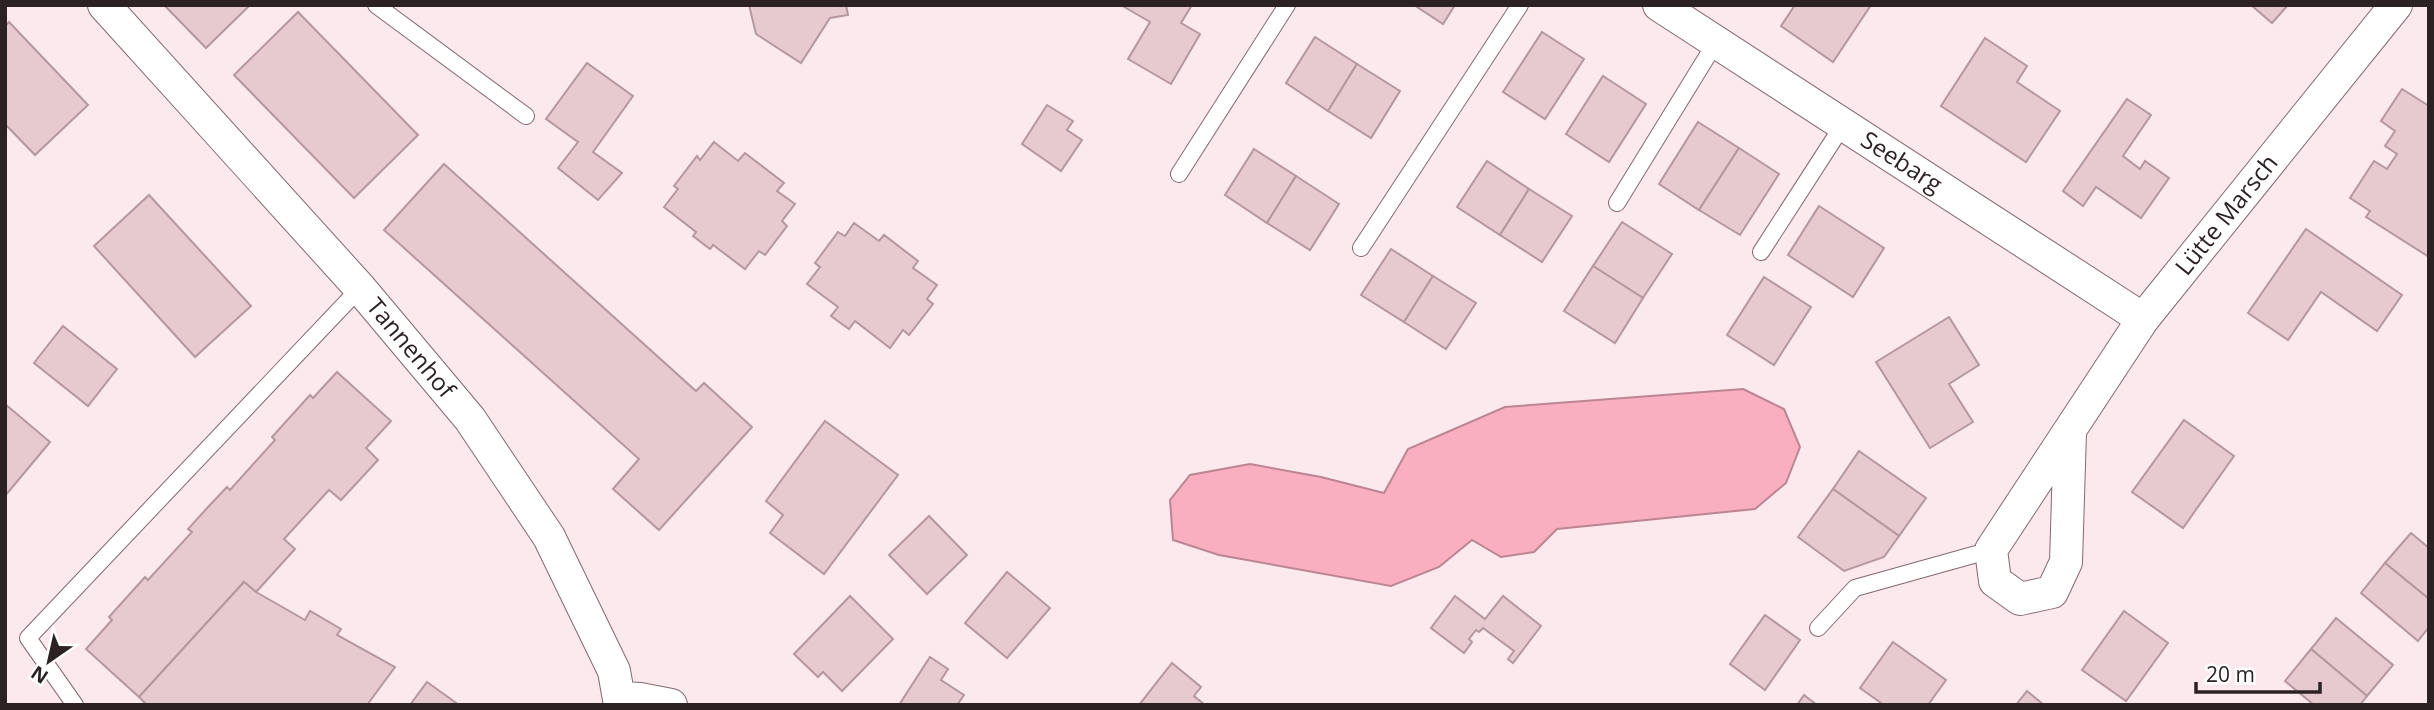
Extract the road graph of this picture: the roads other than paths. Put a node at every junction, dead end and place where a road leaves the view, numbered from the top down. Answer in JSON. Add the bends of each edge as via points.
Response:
{"nodes":[{"id":1,"x":104,"y":5,"type":"edge"},
{"id":2,"x":376,"y":5,"type":"edge"},
{"id":3,"x":1287,"y":5,"type":"edge"},
{"id":4,"x":1520,"y":5,"type":"edge"},
{"id":5,"x":1659,"y":5,"type":"edge"},
{"id":6,"x":2396,"y":5,"type":"edge"},
{"id":7,"x":1716,"y":42,"type":"junction"},
{"id":8,"x":526,"y":116,"type":"dead end"},
{"id":9,"x":1843,"y":125,"type":"junction"},
{"id":10,"x":1180,"y":174,"type":"dead end"},
{"id":11,"x":1617,"y":203,"type":"dead end"},
{"id":12,"x":1361,"y":248,"type":"dead end"},
{"id":13,"x":1761,"y":252,"type":"dead end"},
{"id":14,"x":360,"y":288,"type":"junction"},
{"id":15,"x":2143,"y":319,"type":"junction"},
{"id":16,"x":2070,"y":432,"type":"junction"},
{"id":17,"x":1991,"y":550,"type":"junction"},
{"id":18,"x":1818,"y":628,"type":"dead end"},
{"id":19,"x":621,"y":701,"type":"edge"},
{"id":20,"x":75,"y":705,"type":"edge"},
{"id":21,"x":671,"y":705,"type":"edge"}],
"edges":[{"from":1,"to":14,"type":"street","name":"Tannenhof"},
{"from":2,"to":8,"type":"lane"},
{"from":3,"to":10,"type":"lane"},
{"from":4,"to":12,"type":"lane"},
{"from":5,"to":7,"type":"street","name":"Seebarg"},
{"from":6,"to":15,"type":"street","name":"Lütte Marsch"},
{"from":7,"to":9,"type":"street","name":"Seebarg"},
{"from":7,"to":11,"type":"lane"},
{"from":9,"to":13,"type":"lane"},
{"from":9,"to":15,"type":"street","name":"Seebarg"},
{"from":14,"to":19,"type":"street","name":"Tannenhof","via":[[453,395],[549,537],[614,671]]},
{"from":14,"to":20,"type":"lane","via":[[28,638]]},
{"from":15,"to":16,"type":"street","name":"Lütte Marsch"},
{"from":16,"to":17,"type":"street","name":"Lütte Marsch"},
{"from":16,"to":17,"type":"street","via":[[2066,562],[2052,592],[2020,599],[1995,581]]},
{"from":17,"to":18,"type":"lane","via":[[1855,588]]},
{"from":19,"to":21,"type":"street","name":"Tannenhof","via":[[640,699]]}]}
